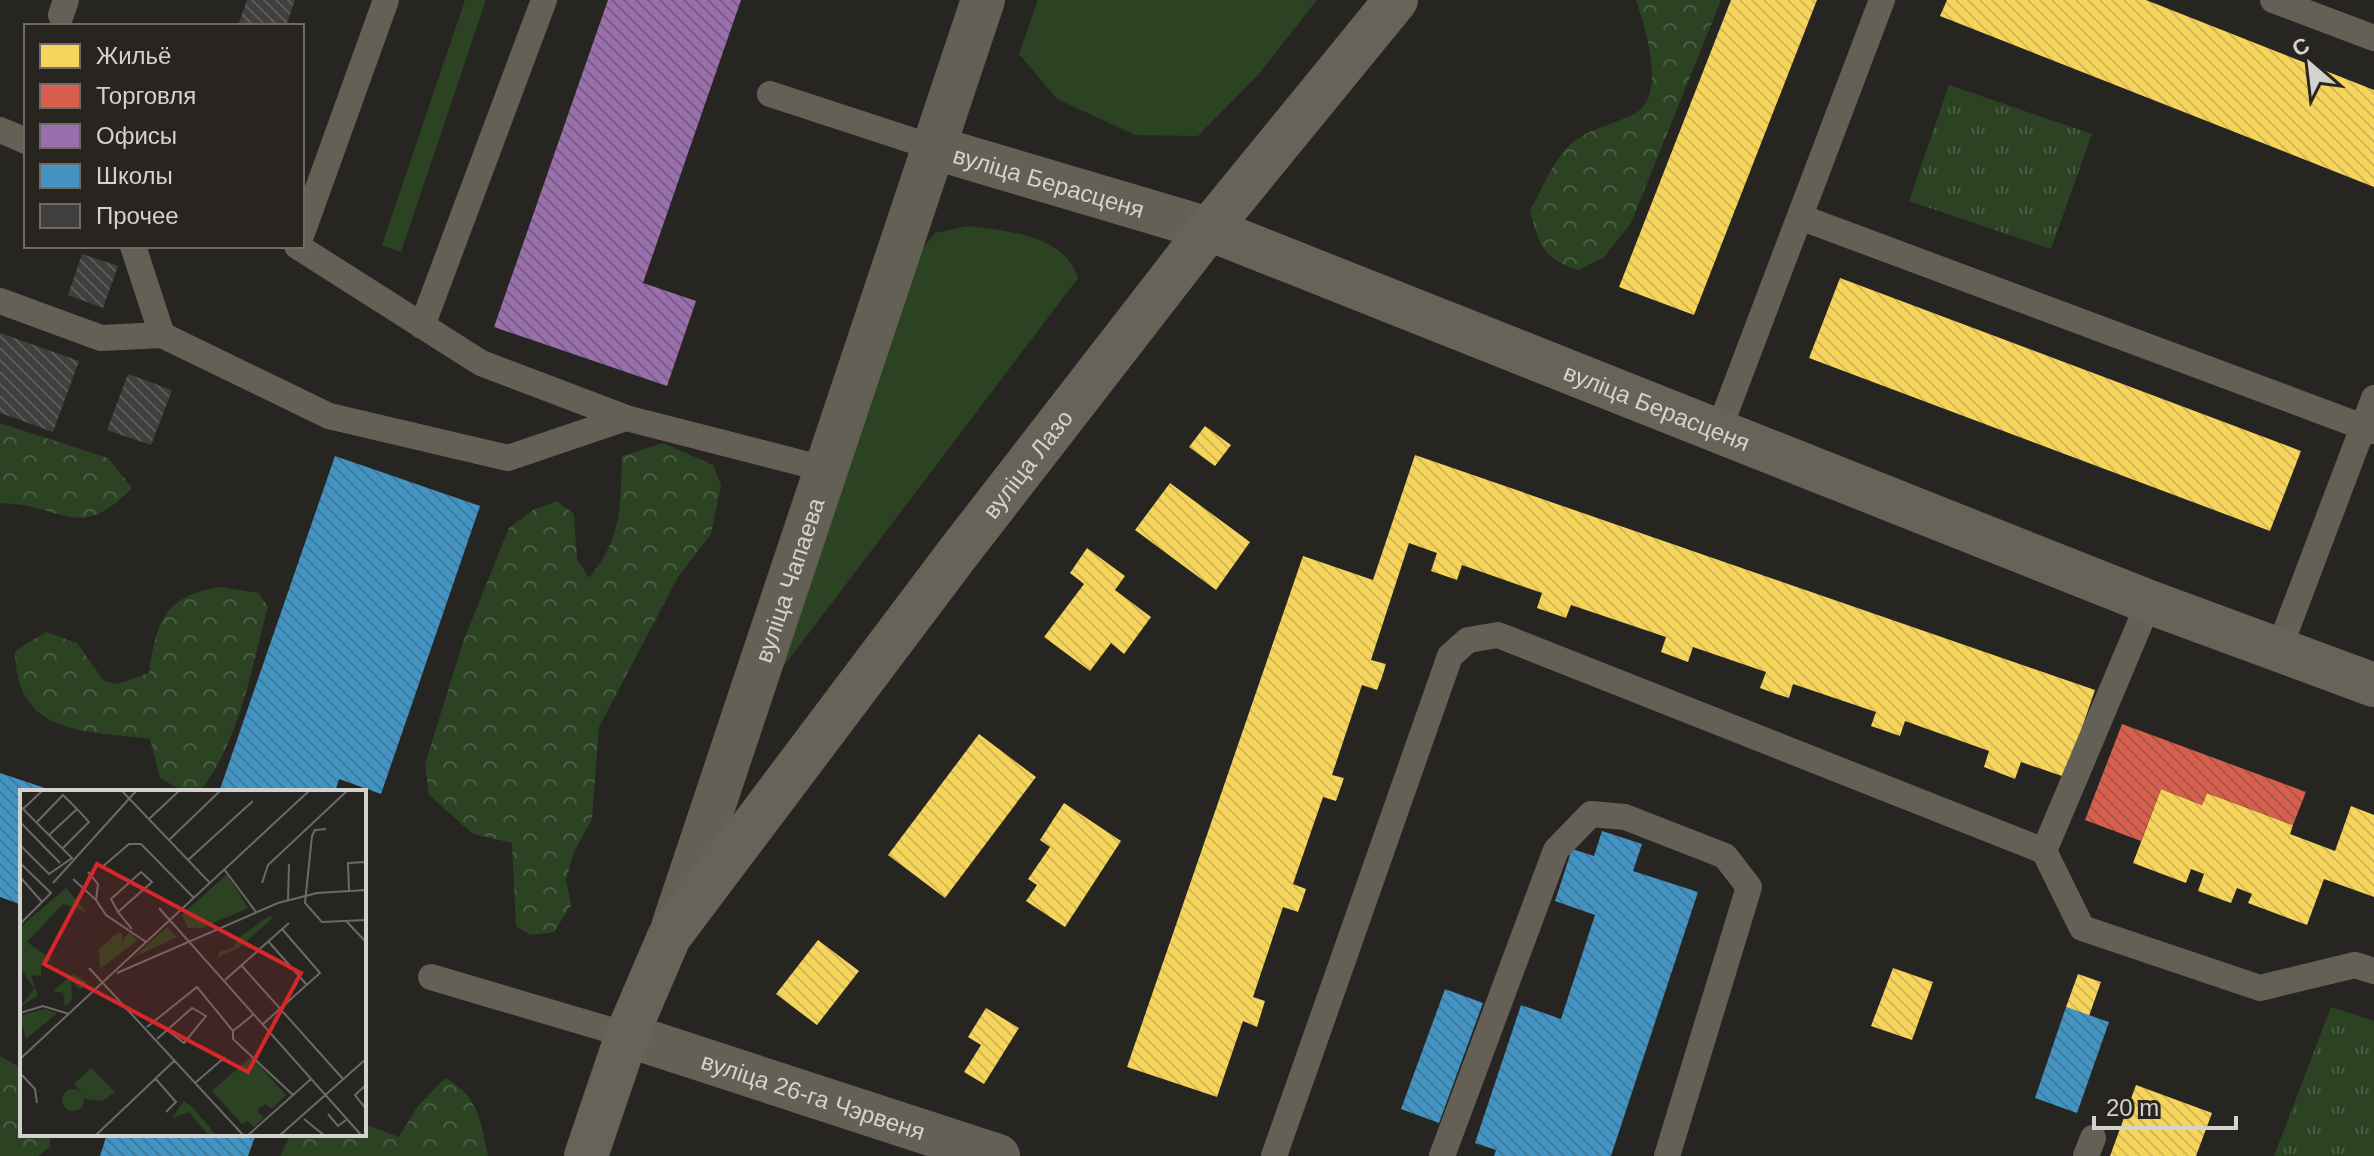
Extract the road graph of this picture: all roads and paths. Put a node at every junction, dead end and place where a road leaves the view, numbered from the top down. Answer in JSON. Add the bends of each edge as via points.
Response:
{"nodes":[{"id":1,"x":386,"y":0,"type":"edge"},
{"id":2,"x":544,"y":0,"type":"edge"},
{"id":3,"x":983,"y":0,"type":"edge"},
{"id":4,"x":1396,"y":0,"type":"edge"},
{"id":5,"x":1882,"y":0,"type":"edge"},
{"id":6,"x":2273,"y":0,"type":"edge"},
{"id":7,"x":2374,"y":38,"type":"edge"},
{"id":8,"x":770,"y":94,"type":"dead end"},
{"id":9,"x":0,"y":130,"type":"edge"},
{"id":10,"x":24,"y":140,"type":"edge"},
{"id":11,"x":932,"y":147,"type":"junction"},
{"id":12,"x":1800,"y":217,"type":"junction"},
{"id":13,"x":304,"y":227,"type":"edge"},
{"id":14,"x":1209,"y":229,"type":"junction"},
{"id":15,"x":134,"y":248,"type":"edge"},
{"id":16,"x":300,"y":248,"type":"edge"},
{"id":17,"x":0,"y":301,"type":"edge"},
{"id":18,"x":422,"y":326,"type":"junction"},
{"id":19,"x":162,"y":335,"type":"junction"},
{"id":20,"x":2374,"y":398,"type":"edge"},
{"id":21,"x":626,"y":418,"type":"junction"},
{"id":22,"x":2369,"y":429,"type":"edge"},
{"id":23,"x":1718,"y":432,"type":"junction"},
{"id":24,"x":825,"y":469,"type":"junction"},
{"id":25,"x":2149,"y":602,"type":"junction"},
{"id":26,"x":2279,"y":649,"type":"junction"},
{"id":27,"x":2374,"y":685,"type":"edge"},
{"id":28,"x":2044,"y":851,"type":"junction"},
{"id":29,"x":669,"y":937,"type":"junction"},
{"id":30,"x":2374,"y":971,"type":"edge"},
{"id":31,"x":431,"y":977,"type":"dead end"},
{"id":32,"x":627,"y":1035,"type":"junction"},
{"id":33,"x":586,"y":1156,"type":"edge"},
{"id":34,"x":998,"y":1156,"type":"edge"},
{"id":35,"x":1274,"y":1156,"type":"edge"},
{"id":36,"x":1442,"y":1156,"type":"edge"},
{"id":37,"x":1667,"y":1156,"type":"edge"}],
"edges":[{"from":1,"to":13,"type":"lane"},
{"from":2,"to":18,"type":"lane"},
{"from":3,"to":11,"type":"street","name":"вуліца Чапаева"},
{"from":4,"to":14,"type":"street","name":"вуліца Лазо"},
{"from":5,"to":12,"type":"lane"},
{"from":6,"to":7,"type":"lane"},
{"from":8,"to":11,"type":"lane"},
{"from":9,"to":10,"type":"lane"},
{"from":11,"to":14,"type":"street","name":"вуліца Берасценя"},
{"from":11,"to":24,"type":"street","name":"вуліца Чапаева"},
{"from":12,"to":22,"type":"lane"},
{"from":12,"to":23,"type":"lane"},
{"from":14,"to":23,"type":"street","name":"вуліца Берасценя"},
{"from":14,"to":29,"type":"street","name":"вуліца Лазо"},
{"from":15,"to":19,"type":"lane"},
{"from":16,"to":18,"type":"lane"},
{"from":17,"to":19,"type":"lane","via":[[101,338]]},
{"from":18,"to":21,"type":"lane","via":[[481,363]]},
{"from":19,"to":21,"type":"lane","via":[[329,416],[508,458]]},
{"from":20,"to":22,"type":"lane"},
{"from":21,"to":24,"type":"lane"},
{"from":22,"to":26,"type":"lane"},
{"from":23,"to":25,"type":"street","name":"вуліца Берасценя"},
{"from":24,"to":29,"type":"street","name":"вуліца Чапаева"},
{"from":25,"to":26,"type":"street","name":"вуліца Берасценя"},
{"from":25,"to":28,"type":"lane"},
{"from":26,"to":27,"type":"street","name":"вуліца Берасценя"},
{"from":28,"to":30,"type":"lane","via":[[2082,928],[2260,988],[2355,965]]},
{"from":28,"to":35,"type":"lane","via":[[1498,635],[1468,640],[1450,656]]},
{"from":29,"to":32,"type":"street","name":"вуліца Чапаева"},
{"from":31,"to":32,"type":"lane"},
{"from":32,"to":33,"type":"street","name":"вуліца Чапаева"},
{"from":32,"to":34,"type":"street","name":"вуліца 26-га Чэрвеня"},
{"from":36,"to":37,"type":"lane","via":[[1556,850],[1591,814],[1625,817],[1725,856],[1749,887]]}]}
